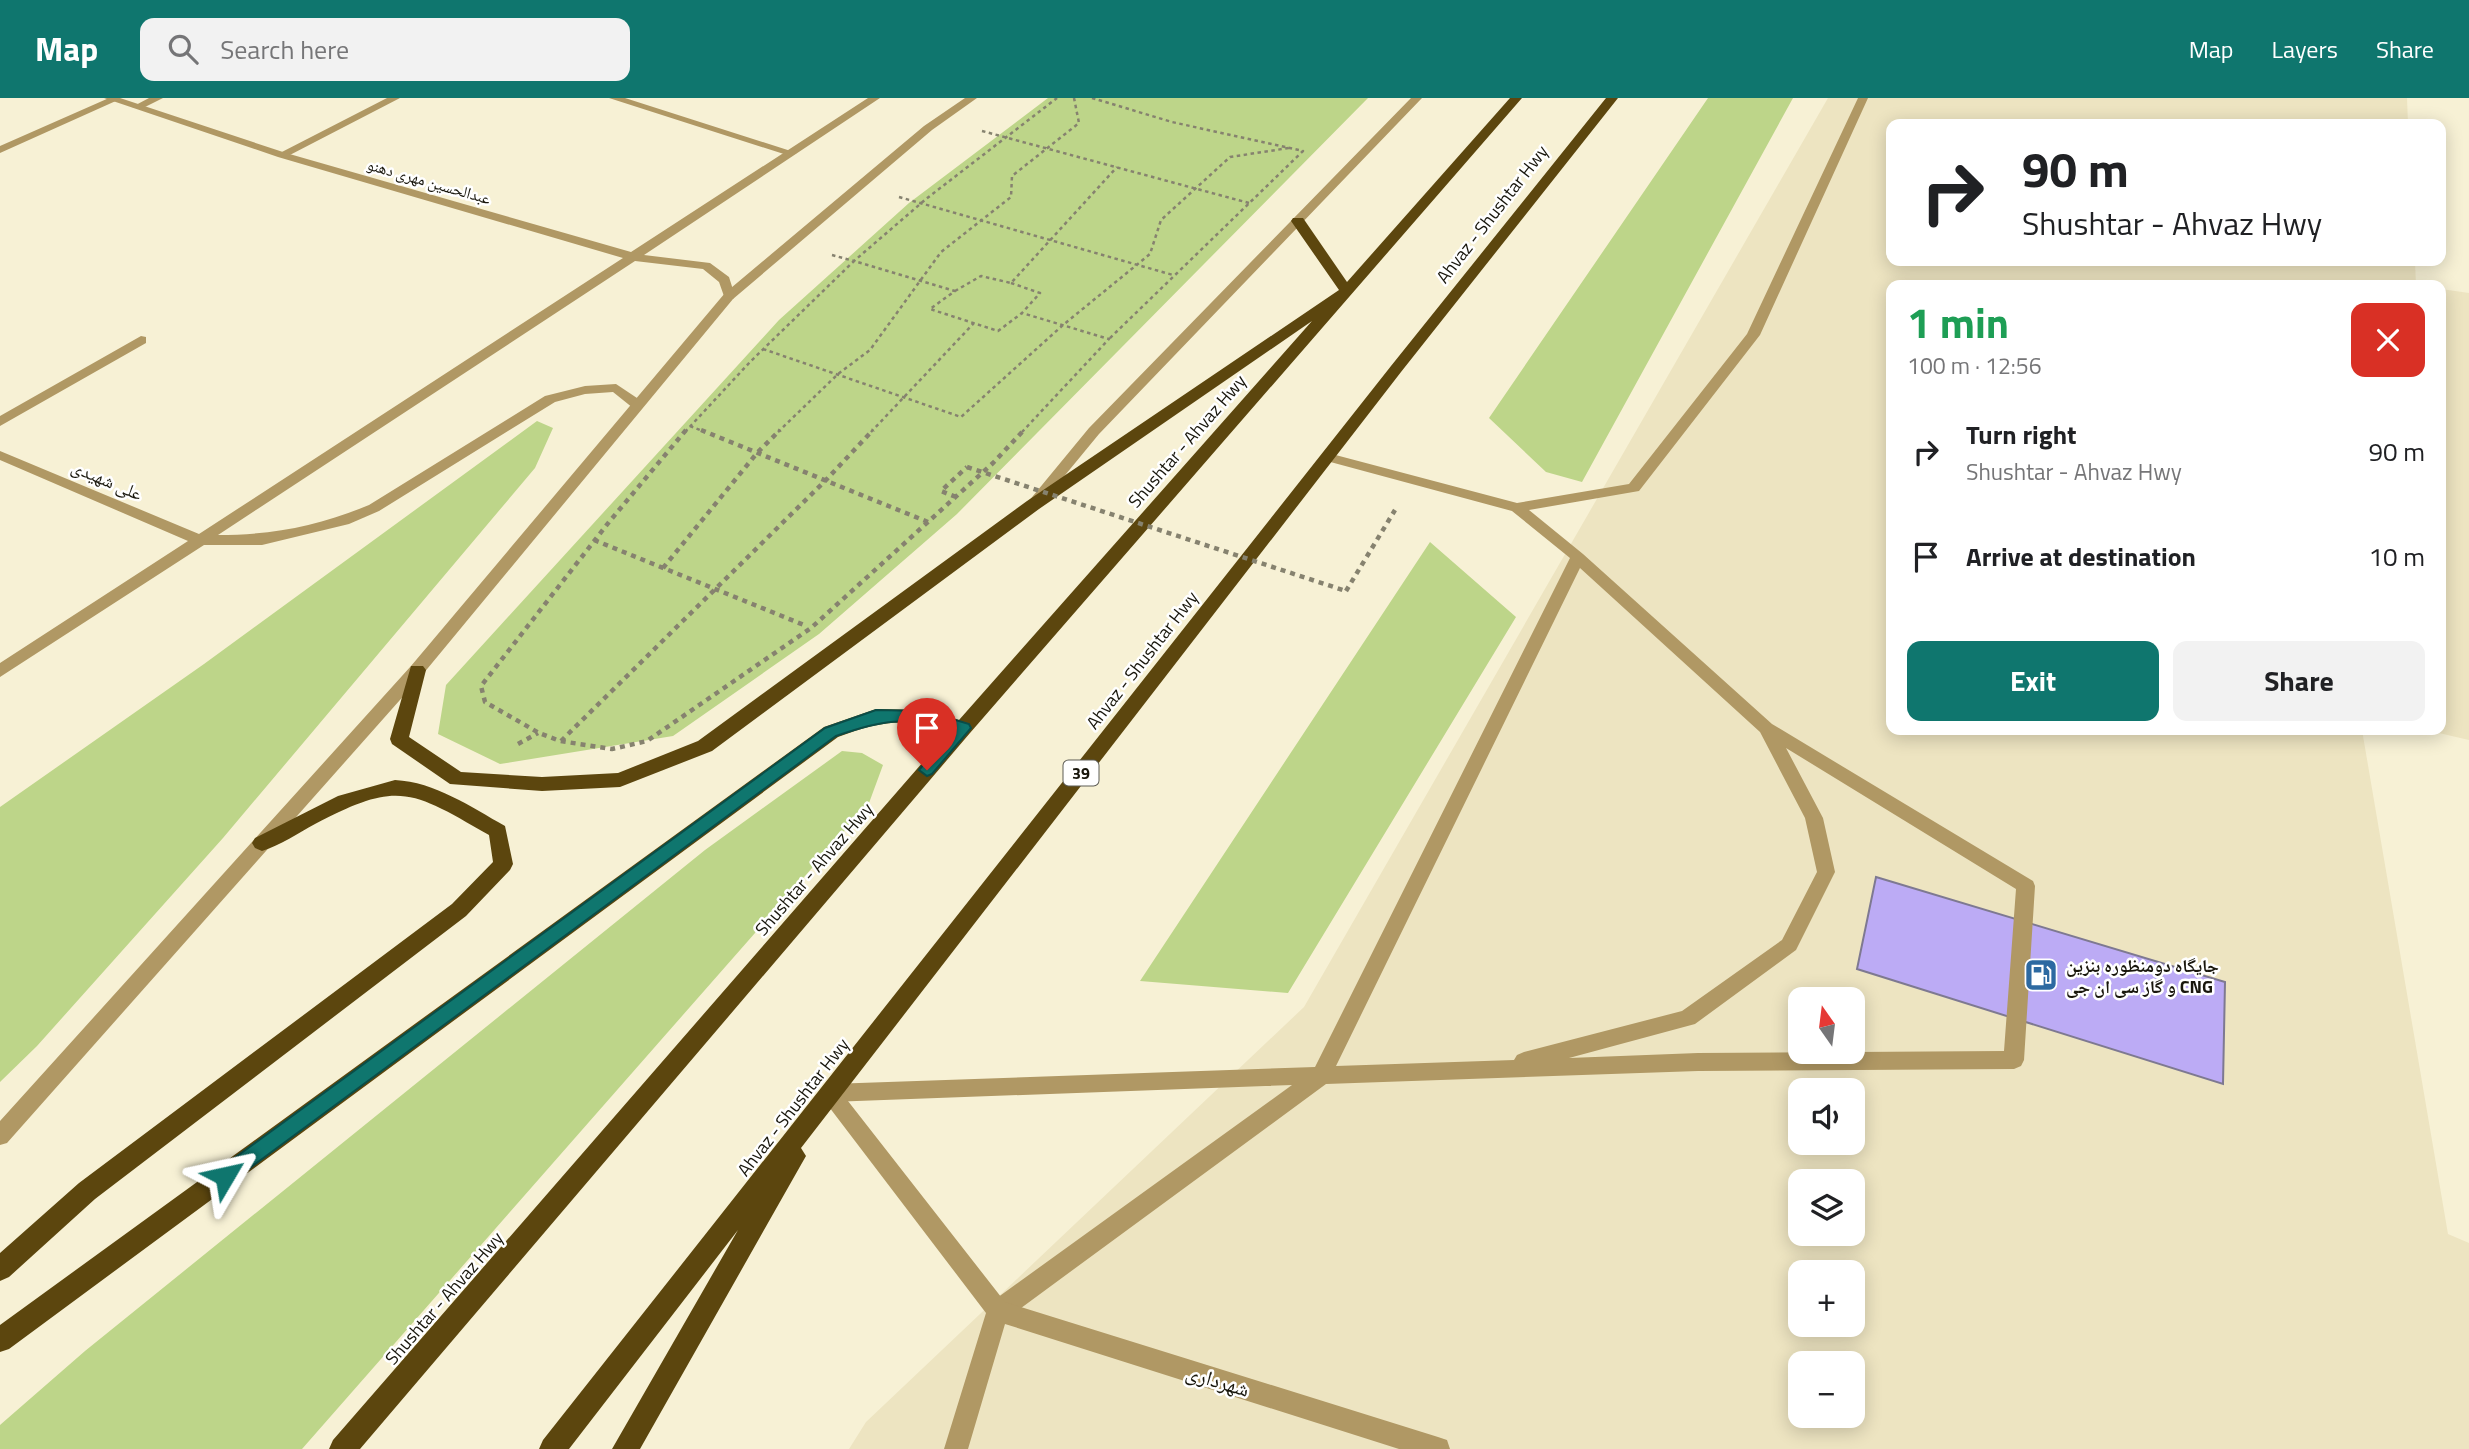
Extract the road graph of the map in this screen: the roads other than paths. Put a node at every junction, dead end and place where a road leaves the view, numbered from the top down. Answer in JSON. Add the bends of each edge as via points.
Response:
{"nodes":[{"id":1,"x":158,"y":98,"type":"edge"},
{"id":2,"x":395,"y":98,"type":"edge"},
{"id":3,"x":614,"y":98,"type":"edge"},
{"id":4,"x":875,"y":98,"type":"edge"},
{"id":5,"x":972,"y":98,"type":"edge"},
{"id":6,"x":1417,"y":98,"type":"edge"},
{"id":7,"x":1516,"y":98,"type":"edge"},
{"id":8,"x":1612,"y":98,"type":"edge"},
{"id":9,"x":1863,"y":98,"type":"edge"},
{"id":10,"x":111,"y":99,"type":"edge"},
{"id":11,"x":137,"y":107,"type":"junction"},
{"id":12,"x":0,"y":150,"type":"edge"},
{"id":13,"x":791,"y":153,"type":"junction"},
{"id":14,"x":282,"y":155,"type":"junction"},
{"id":15,"x":1298,"y":220,"type":"junction"},
{"id":16,"x":634,"y":257,"type":"junction"},
{"id":17,"x":1347,"y":291,"type":"junction"},
{"id":18,"x":729,"y":296,"type":"junction"},
{"id":19,"x":141,"y":340,"type":"dead end"},
{"id":20,"x":638,"y":405,"type":"junction"},
{"id":21,"x":0,"y":422,"type":"edge"},
{"id":22,"x":0,"y":456,"type":"edge"},
{"id":23,"x":1328,"y":457,"type":"junction"},
{"id":24,"x":1033,"y":505,"type":"junction"},
{"id":25,"x":1517,"y":508,"type":"junction"},
{"id":26,"x":200,"y":540,"type":"junction"},
{"id":27,"x":1578,"y":557,"type":"junction"},
{"id":28,"x":418,"y":670,"type":"junction"},
{"id":29,"x":0,"y":671,"type":"edge"},
{"id":30,"x":963,"y":728,"type":"junction"},
{"id":31,"x":1766,"y":728,"type":"junction"},
{"id":32,"x":262,"y":842,"type":"junction"},
{"id":33,"x":1493,"y":1069,"type":"junction"},
{"id":34,"x":1321,"y":1076,"type":"junction"},
{"id":35,"x":830,"y":1093,"type":"junction"},
{"id":36,"x":0,"y":1136,"type":"edge"},
{"id":37,"x":0,"y":1269,"type":"edge"},
{"id":38,"x":998,"y":1311,"type":"junction"},
{"id":39,"x":0,"y":1340,"type":"edge"},
{"id":40,"x":342,"y":1449,"type":"edge"},
{"id":41,"x":552,"y":1449,"type":"edge"},
{"id":42,"x":625,"y":1449,"type":"edge"},
{"id":43,"x":956,"y":1449,"type":"edge"},
{"id":44,"x":1438,"y":1449,"type":"edge"}],
"edges":[{"from":1,"to":11,"type":"street"},
{"from":2,"to":14,"type":"street"},
{"from":3,"to":13,"type":"street"},
{"from":4,"to":13,"type":"street"},
{"from":5,"to":18,"type":"street"},
{"from":6,"to":15,"type":"street"},
{"from":7,"to":17,"type":"highway","name":"Shushtar - Ahvaz Hwy"},
{"from":8,"to":23,"type":"highway","name":"Ahvaz - Shushtar Hwy","number":"39"},
{"from":9,"to":25,"type":"street","via":[[1753,335],[1634,488]]},
{"from":10,"to":11,"type":"street","name":"عبدالحسین مهری دهنو"},
{"from":10,"to":12,"type":"street"},
{"from":11,"to":14,"type":"street","name":"عبدالحسین مهری دهنو"},
{"from":13,"to":16,"type":"street"},
{"from":14,"to":16,"type":"street","name":"عبدالحسین مهری دهنو"},
{"from":15,"to":17,"type":"highway"},
{"from":15,"to":24,"type":"street","via":[[1094,431]]},
{"from":16,"to":18,"type":"street","name":"عبدالحسین مهری دهنو","via":[[706,266],[725,280]]},
{"from":16,"to":26,"type":"street"},
{"from":17,"to":24,"type":"highway"},
{"from":17,"to":30,"type":"highway","name":"Shushtar - Ahvaz Hwy"},
{"from":18,"to":20,"type":"street"},
{"from":19,"to":21,"type":"street"},
{"from":20,"to":26,"type":"street","via":[[616,388],[550,399],[345,521],[262,540]]},
{"from":20,"to":28,"type":"street"},
{"from":22,"to":26,"type":"street","name":"علی شهیدی"},
{"from":23,"to":25,"type":"street"},
{"from":23,"to":35,"type":"highway","name":"Ahvaz - Shushtar Hwy","number":"39"},
{"from":24,"to":28,"type":"highway","via":[[705,746],[620,780],[542,784],[457,779],[399,739]]},
{"from":25,"to":27,"type":"street"},
{"from":26,"to":29,"type":"street"},
{"from":27,"to":31,"type":"street"},
{"from":27,"to":34,"type":"street"},
{"from":28,"to":32,"type":"street"},
{"from":30,"to":39,"type":"highway","via":[[926,717],[876,716],[831,732]]},
{"from":30,"to":40,"type":"highway","name":"Shushtar - Ahvaz Hwy"},
{"from":31,"to":33,"type":"street","via":[[1814,818],[1826,872],[1789,945],[1688,1018]]},
{"from":31,"to":33,"type":"street","via":[[2026,886],[2014,1060]]},
{"from":32,"to":36,"type":"street"},
{"from":32,"to":37,"type":"highway","via":[[345,801],[397,786],[448,802],[498,831],[503,864],[459,910],[87,1192]]},
{"from":33,"to":34,"type":"street"},
{"from":34,"to":35,"type":"street"},
{"from":34,"to":38,"type":"street"},
{"from":35,"to":38,"type":"street"},
{"from":35,"to":41,"type":"highway","name":"Ahvaz - Shushtar Hwy","number":"39"},
{"from":35,"to":42,"type":"highway"},
{"from":38,"to":43,"type":"street"},
{"from":38,"to":44,"type":"street","name":"شهرداری"}]}
